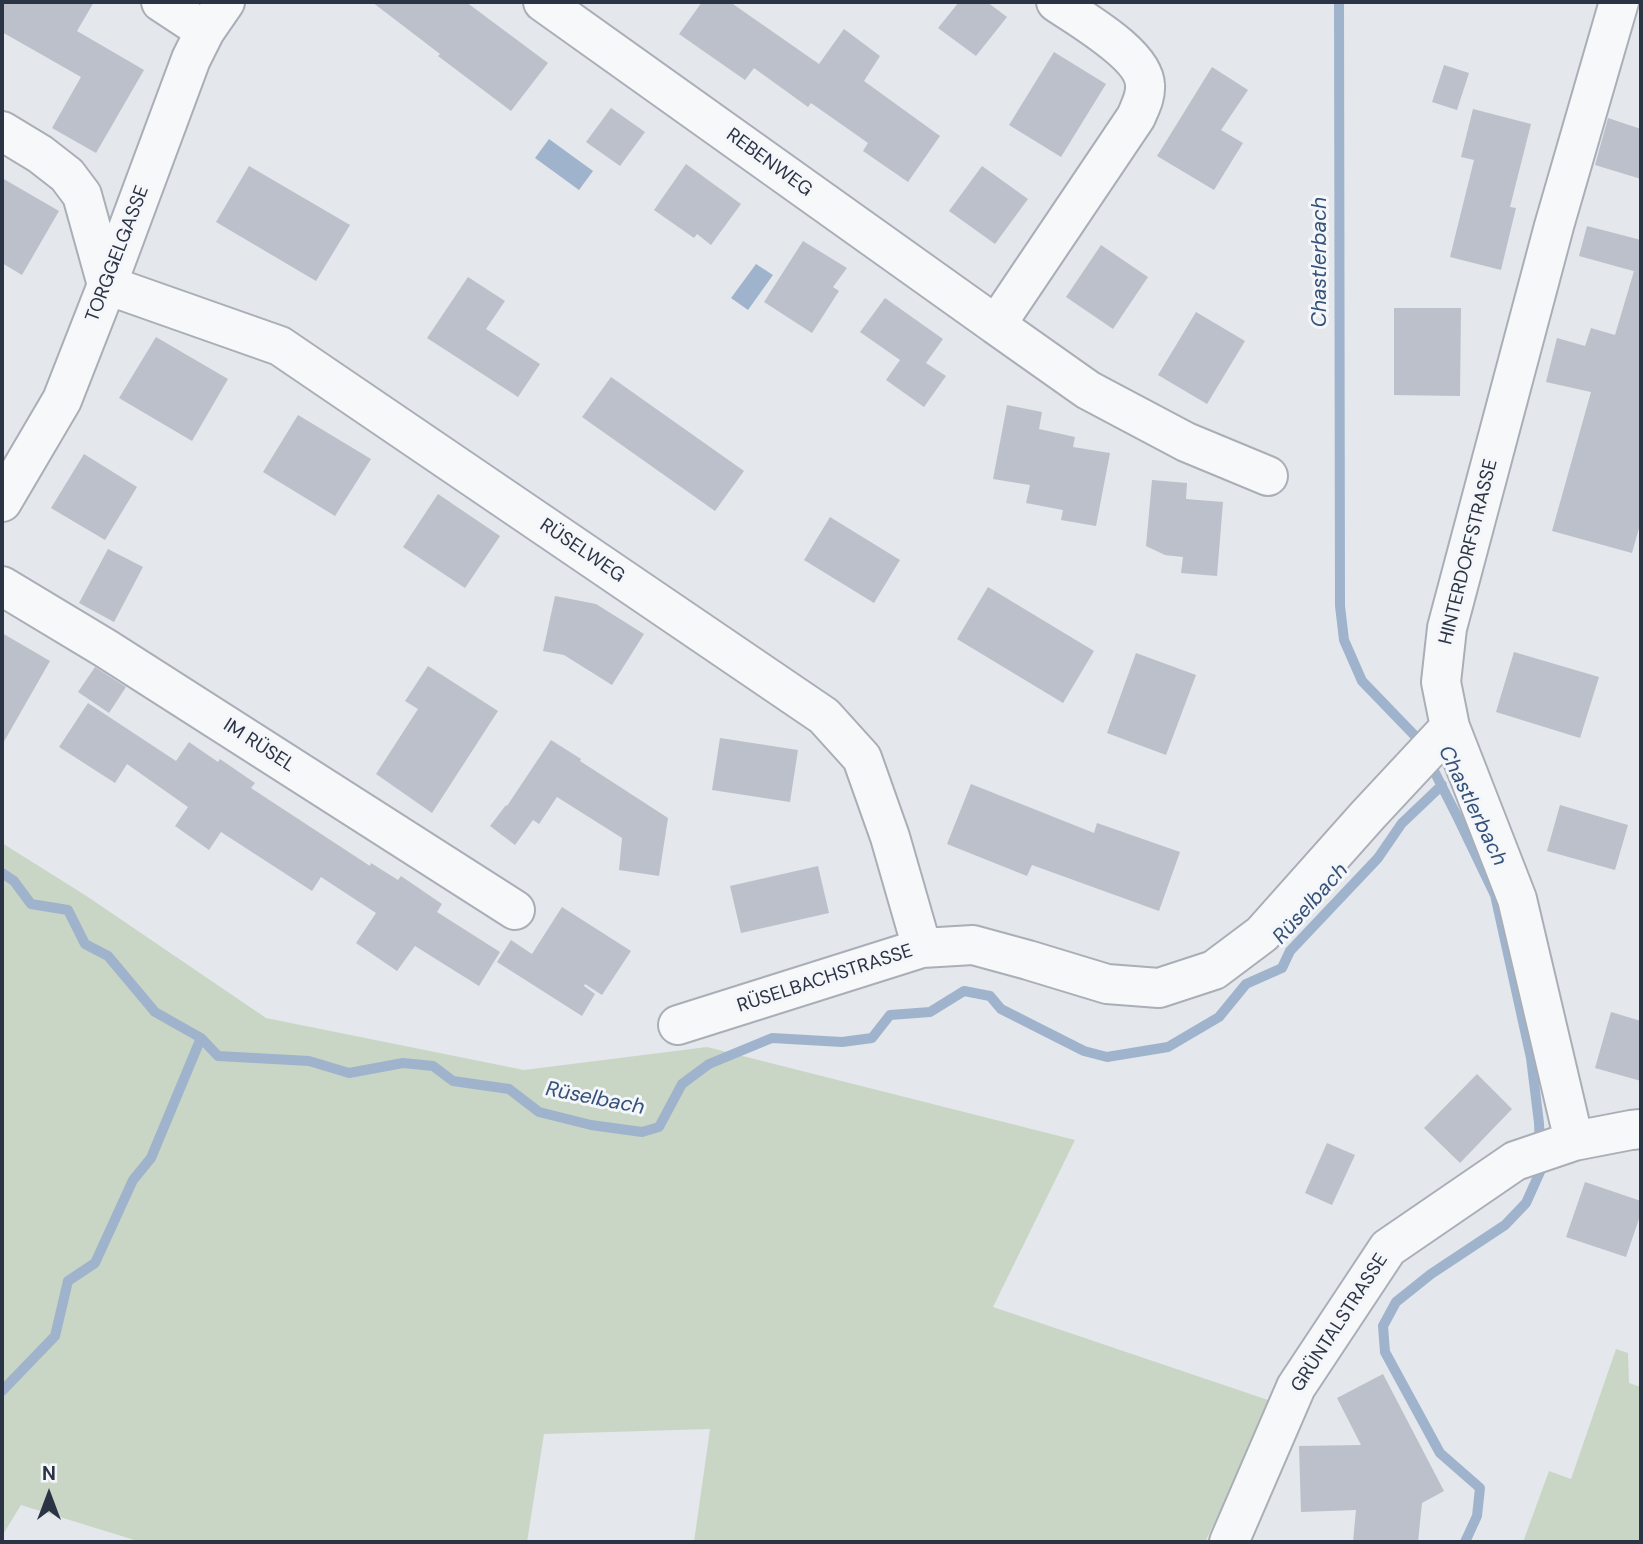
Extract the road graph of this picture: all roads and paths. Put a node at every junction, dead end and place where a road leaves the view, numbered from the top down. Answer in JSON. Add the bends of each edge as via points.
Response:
{"nodes":[{"id":1,"x":162,"y":2,"type":"edge"},
{"id":2,"x":543,"y":2,"type":"edge"},
{"id":3,"x":1056,"y":2,"type":"edge"},
{"id":4,"x":1619,"y":2,"type":"edge"},
{"id":5,"x":215,"y":16,"type":"edge"},
{"id":6,"x":2,"y":131,"type":"edge"},
{"id":7,"x":107,"y":285,"type":"junction"},
{"id":8,"x":996,"y":325,"type":"junction"},
{"id":9,"x":1268,"y":476,"type":"dead end"},
{"id":10,"x":3,"y":497,"type":"edge"},
{"id":11,"x":2,"y":586,"type":"edge"},
{"id":12,"x":1433,"y":745,"type":"junction"},
{"id":13,"x":515,"y":910,"type":"dead end"},
{"id":14,"x":922,"y":948,"type":"junction"},
{"id":15,"x":678,"y":1025,"type":"dead end"},
{"id":16,"x":1641,"y":1129,"type":"edge"},
{"id":17,"x":1569,"y":1143,"type":"junction"},
{"id":18,"x":1229,"y":1542,"type":"edge"}],
"edges":[{"from":1,"to":5,"type":"street"},
{"from":2,"to":8,"type":"street","name":"REBENWEG"},
{"from":3,"to":8,"type":"street","via":[[1138,65],[1145,84],[1143,100]]},
{"from":4,"to":12,"type":"street","name":"HINTERDORFSTRASSE","via":[[1447,628]]},
{"from":5,"to":7,"type":"street","name":"TORGGELGASSE","via":[[191,59]]},
{"from":6,"to":7,"type":"street","via":[[67,175],[82,195]]},
{"from":7,"to":10,"type":"street","name":"TORGGELGASSE","via":[[62,400]]},
{"from":7,"to":14,"type":"street","name":"RÜSELWEG","via":[[280,346],[824,716],[862,758]]},
{"from":8,"to":9,"type":"street","name":"REBENWEG","via":[[1088,390],[1186,442]]},
{"from":11,"to":13,"type":"street","name":"IM RÜSEL"},
{"from":12,"to":14,"type":"street","name":"RÜSELBACHSTRASSE","via":[[1262,934],[1214,970],[1159,988],[1107,984],[973,946]]},
{"from":12,"to":17,"type":"street","name":"HINTERDORFSTRASSE","via":[[1517,899]]},
{"from":14,"to":15,"type":"street","name":"RÜSELBACHSTRASSE"},
{"from":16,"to":17,"type":"street","name":"GRÜNTALSTRASSE"},
{"from":17,"to":18,"type":"street","name":"GRÜNTALSTRASSE","via":[[1515,1161],[1388,1248],[1296,1387]]}]}
